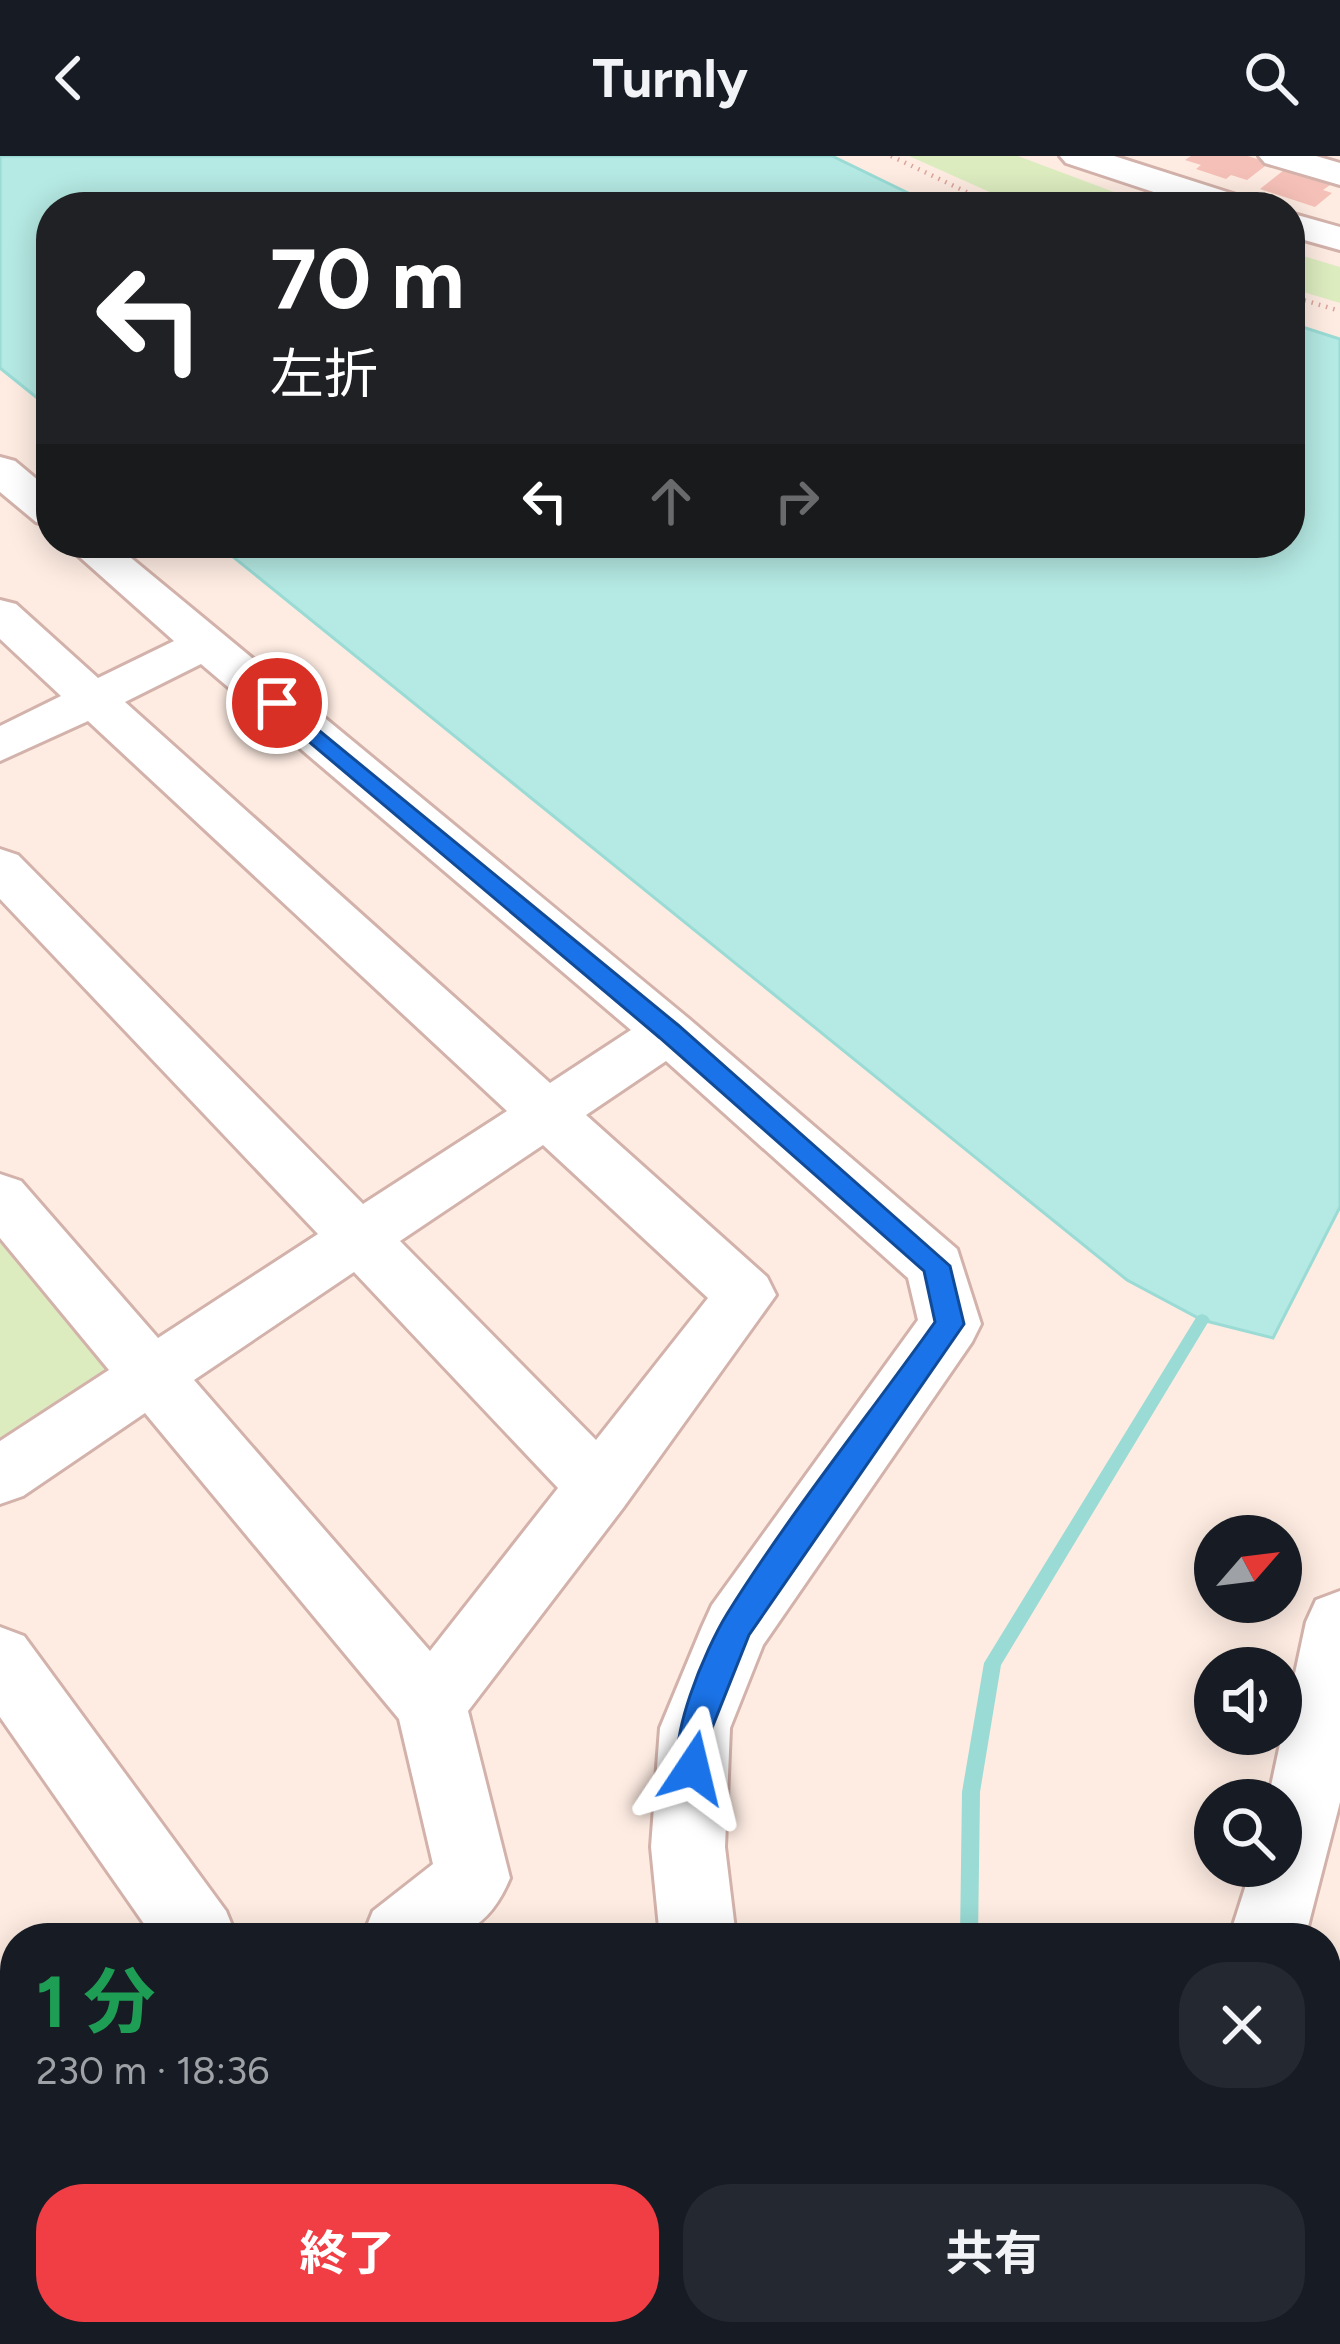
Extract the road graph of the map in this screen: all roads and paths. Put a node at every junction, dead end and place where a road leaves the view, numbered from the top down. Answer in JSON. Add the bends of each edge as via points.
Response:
{"nodes":[{"id":1,"x":891,"y":156,"type":"edge"},
{"id":2,"x":1078,"y":156,"type":"edge"},
{"id":3,"x":1277,"y":156,"type":"edge"},
{"id":4,"x":1155,"y":167,"type":"edge"},
{"id":5,"x":1340,"y":175,"type":"edge"},
{"id":6,"x":967,"y":192,"type":"edge"},
{"id":7,"x":1206,"y":192,"type":"edge"},
{"id":8,"x":1305,"y":228,"type":"edge"},
{"id":9,"x":1340,"y":239,"type":"edge"},
{"id":10,"x":1305,"y":300,"type":"edge"},
{"id":11,"x":1340,"y":311,"type":"edge"},
{"id":12,"x":0,"y":470,"type":"edge"},
{"id":13,"x":36,"y":500,"type":"edge"},
{"id":14,"x":104,"y":558,"type":"edge"},
{"id":15,"x":0,"y":614,"type":"edge"},
{"id":16,"x":205,"y":644,"type":"junction"},
{"id":17,"x":92,"y":700,"type":"junction"},
{"id":18,"x":0,"y":745,"type":"edge"},
{"id":19,"x":0,"y":867,"type":"edge"},
{"id":20,"x":669,"y":1032,"type":"junction"},
{"id":21,"x":547,"y":1113,"type":"junction"},
{"id":22,"x":0,"y":1197,"type":"edge"},
{"id":23,"x":358,"y":1238,"type":"junction"},
{"id":24,"x":152,"y":1376,"type":"junction"},
{"id":25,"x":0,"y":1476,"type":"edge"},
{"id":26,"x":600,"y":1488,"type":"junction"},
{"id":27,"x":1340,"y":1622,"type":"edge"},
{"id":28,"x":0,"y":1659,"type":"edge"},
{"id":29,"x":431,"y":1704,"type":"junction"},
{"id":30,"x":188,"y":1923,"type":"edge"},
{"id":31,"x":418,"y":1923,"type":"edge"},
{"id":32,"x":696,"y":1923,"type":"edge"},
{"id":33,"x":1272,"y":1923,"type":"edge"}],
"edges":[{"from":1,"to":6,"type":"path"},
{"from":2,"to":4,"type":"street"},
{"from":3,"to":5,"type":"street"},
{"from":4,"to":7,"type":"street"},
{"from":8,"to":9,"type":"street"},
{"from":10,"to":11,"type":"path"},
{"from":12,"to":13,"type":"street"},
{"from":14,"to":16,"type":"street"},
{"from":15,"to":17,"type":"street"},
{"from":16,"to":17,"type":"street"},
{"from":16,"to":20,"type":"street"},
{"from":17,"to":18,"type":"street"},
{"from":17,"to":21,"type":"street"},
{"from":19,"to":23,"type":"street"},
{"from":20,"to":21,"type":"street"},
{"from":20,"to":32,"type":"street","via":[[936,1266],[950,1324],[736,1627],[695,1728],[688,1847]]},
{"from":21,"to":23,"type":"street"},
{"from":21,"to":26,"type":"street","via":[[745,1295]]},
{"from":22,"to":24,"type":"street"},
{"from":23,"to":24,"type":"street"},
{"from":23,"to":26,"type":"street"},
{"from":24,"to":25,"type":"street"},
{"from":24,"to":29,"type":"street"},
{"from":26,"to":29,"type":"street"},
{"from":27,"to":33,"type":"street"},
{"from":28,"to":30,"type":"street"},
{"from":29,"to":31,"type":"street","via":[[473,1878]]}]}
